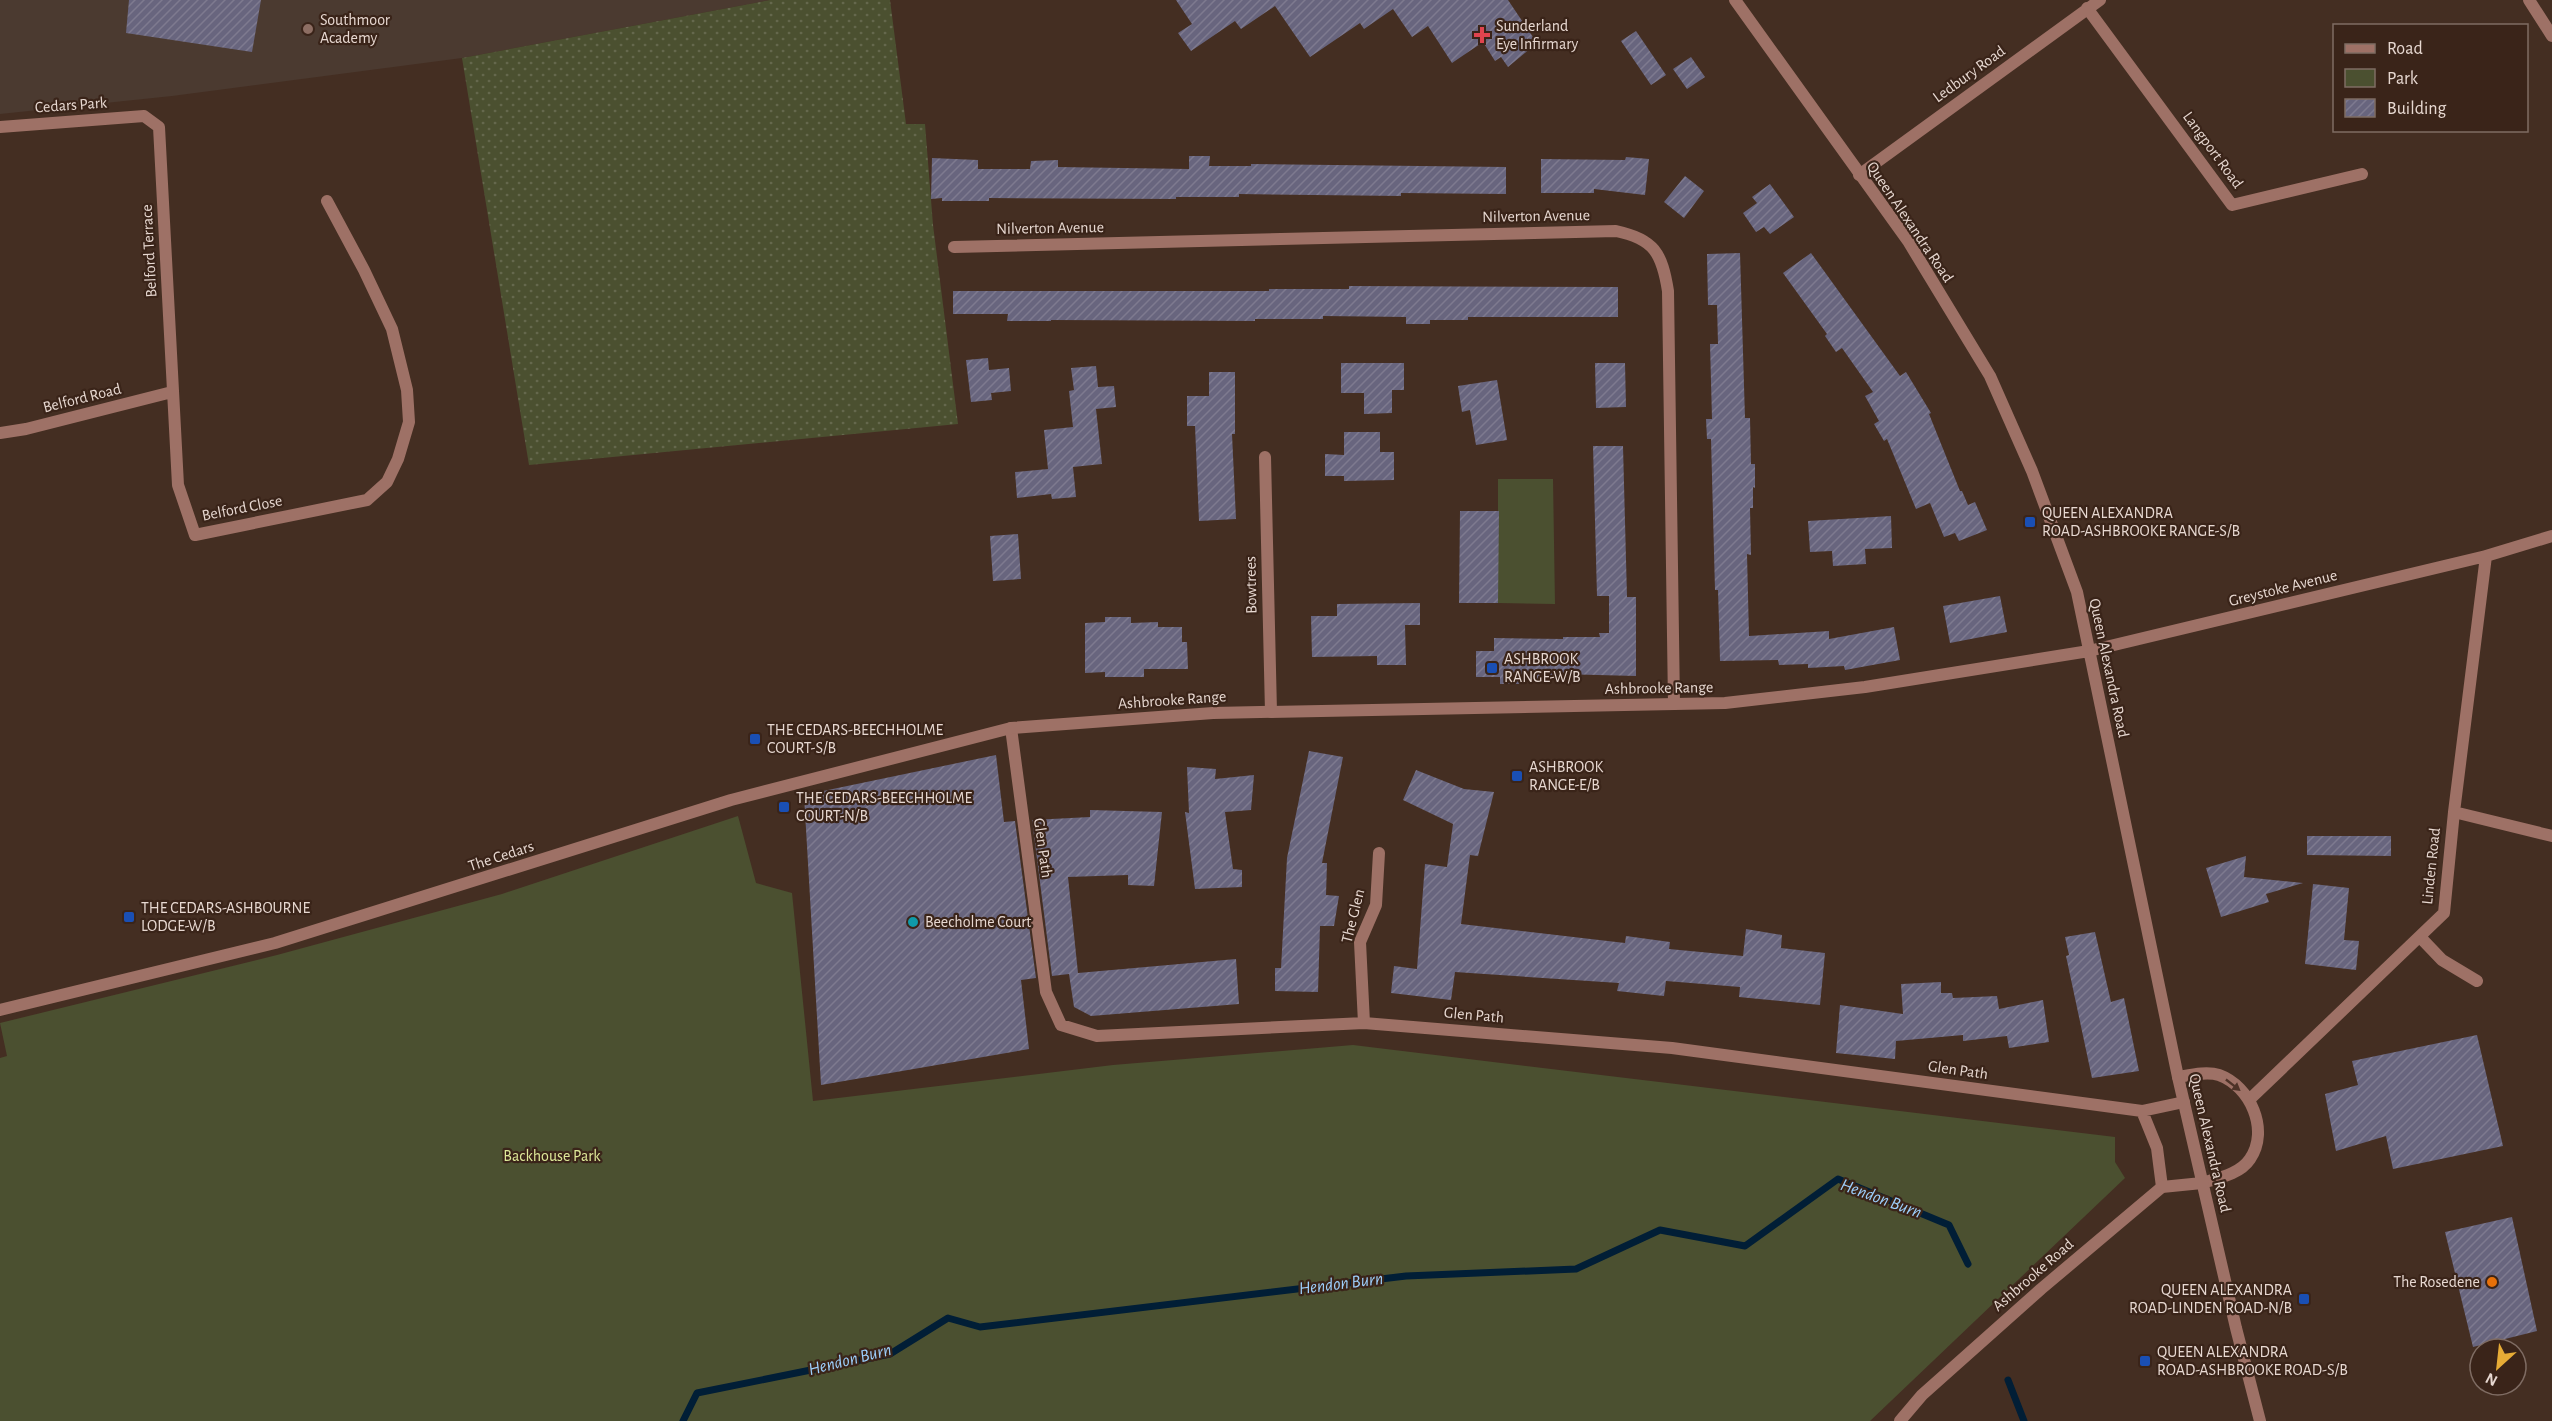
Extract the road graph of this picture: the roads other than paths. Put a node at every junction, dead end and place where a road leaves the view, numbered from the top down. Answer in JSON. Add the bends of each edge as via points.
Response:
{"nodes":[{"id":1,"x":1735,"y":0,"type":"edge"},
{"id":2,"x":2100,"y":0,"type":"edge"},
{"id":3,"x":2529,"y":0,"type":"edge"},
{"id":4,"x":2087,"y":8,"type":"junction"},
{"id":5,"x":2552,"y":36,"type":"edge"},
{"id":6,"x":144,"y":116,"type":"joint"},
{"id":7,"x":0,"y":127,"type":"edge"},
{"id":8,"x":2362,"y":174,"type":"dead end"},
{"id":9,"x":1859,"y":175,"type":"junction"},
{"id":10,"x":327,"y":201,"type":"dead end"},
{"id":11,"x":954,"y":247,"type":"dead end"},
{"id":12,"x":172,"y":392,"type":"junction"},
{"id":13,"x":0,"y":433,"type":"edge"},
{"id":14,"x":1265,"y":457,"type":"dead end"},
{"id":15,"x":2552,"y":536,"type":"edge"},
{"id":16,"x":2486,"y":556,"type":"junction"},
{"id":17,"x":2089,"y":651,"type":"junction"},
{"id":18,"x":1674,"y":704,"type":"junction"},
{"id":19,"x":1270,"y":712,"type":"junction"},
{"id":20,"x":1011,"y":728,"type":"junction"},
{"id":21,"x":2454,"y":812,"type":"junction"},
{"id":22,"x":2552,"y":836,"type":"edge"},
{"id":23,"x":1379,"y":853,"type":"dead end"},
{"id":24,"x":2420,"y":937,"type":"junction"},
{"id":25,"x":2476,"y":981,"type":"dead end"},
{"id":26,"x":0,"y":1010,"type":"edge"},
{"id":27,"x":1364,"y":1023,"type":"junction"},
{"id":28,"x":2178,"y":1077,"type":"junction"},
{"id":29,"x":2249,"y":1100,"type":"junction"},
{"id":30,"x":2184,"y":1102,"type":"junction"},
{"id":31,"x":2142,"y":1111,"type":"junction"},
{"id":32,"x":2202,"y":1183,"type":"junction"},
{"id":33,"x":2162,"y":1187,"type":"junction"},
{"id":34,"x":1900,"y":1421,"type":"edge"},
{"id":35,"x":2260,"y":1421,"type":"edge"}],
"edges":[{"from":1,"to":9,"type":"street","name":"Queen Alexandra Road"},
{"from":2,"to":4,"type":"street","name":"Ledbury Road"},
{"from":3,"to":5,"type":"street"},
{"from":4,"to":8,"type":"street","name":"Langport Road","via":[[2232,205]]},
{"from":4,"to":9,"type":"street","name":"Ledbury Road"},
{"from":6,"to":7,"type":"street","name":"Cedars Park"},
{"from":6,"to":12,"type":"street","name":"Belford Terrace","via":[[159,127]]},
{"from":9,"to":17,"type":"street","name":"Queen Alexandra Road","via":[[1908,242],[1990,376],[2032,471],[2077,592]]},
{"from":10,"to":12,"type":"street","name":"Belford Close","via":[[392,329],[406,390],[409,422],[387,482],[367,500],[195,535],[178,485]]},
{"from":11,"to":18,"type":"street","name":"Nilverton Avenue","via":[[1616,231],[1637,235],[1651,244],[1664,267],[1668,291]]},
{"from":12,"to":13,"type":"street","name":"Belford Road"},
{"from":14,"to":19,"type":"street","name":"Bowtrees"},
{"from":15,"to":16,"type":"street","name":"Greystoke Avenue"},
{"from":16,"to":17,"type":"street","name":"Greystoke Avenue"},
{"from":16,"to":21,"type":"street","name":"Linden Road"},
{"from":17,"to":18,"type":"street","name":"Ashbrooke Range","via":[[1865,687],[1725,703]]},
{"from":17,"to":28,"type":"street","name":"Queen Alexandra Road"},
{"from":18,"to":19,"type":"street","name":"Ashbrooke Range"},
{"from":19,"to":20,"type":"street","name":"Ashbrooke Range"},
{"from":20,"to":26,"type":"street","name":"The Cedars","via":[[731,800],[275,943]]},
{"from":20,"to":27,"type":"street","name":"Glen Path","via":[[1046,992],[1060,1024],[1097,1036]]},
{"from":21,"to":22,"type":"street"},
{"from":21,"to":24,"type":"street","name":"Linden Road","via":[[2444,913]]},
{"from":23,"to":27,"type":"street","name":"The Glen","via":[[1376,905],[1360,942]]},
{"from":24,"to":25,"type":"street","via":[[2442,960]]},
{"from":24,"to":29,"type":"street","name":"Linden Road"},
{"from":27,"to":31,"type":"street","name":"Glen Path","via":[[1672,1048]]},
{"from":28,"to":29,"type":"street","one_way":true,"via":[[2219,1075]]},
{"from":28,"to":30,"type":"street","name":"Queen Alexandra Road"},
{"from":29,"to":32,"type":"street","via":[[2259,1126],[2250,1159],[2235,1173]]},
{"from":30,"to":31,"type":"street","name":"Glen Path"},
{"from":30,"to":32,"type":"street","name":"Queen Alexandra Road"},
{"from":31,"to":33,"type":"street","via":[[2157,1148]]},
{"from":32,"to":33,"type":"street"},
{"from":32,"to":35,"type":"street","name":"Queen Alexandra Road"},
{"from":33,"to":34,"type":"street","name":"Ashbrooke Road","via":[[2041,1288],[1923,1395]]}]}
